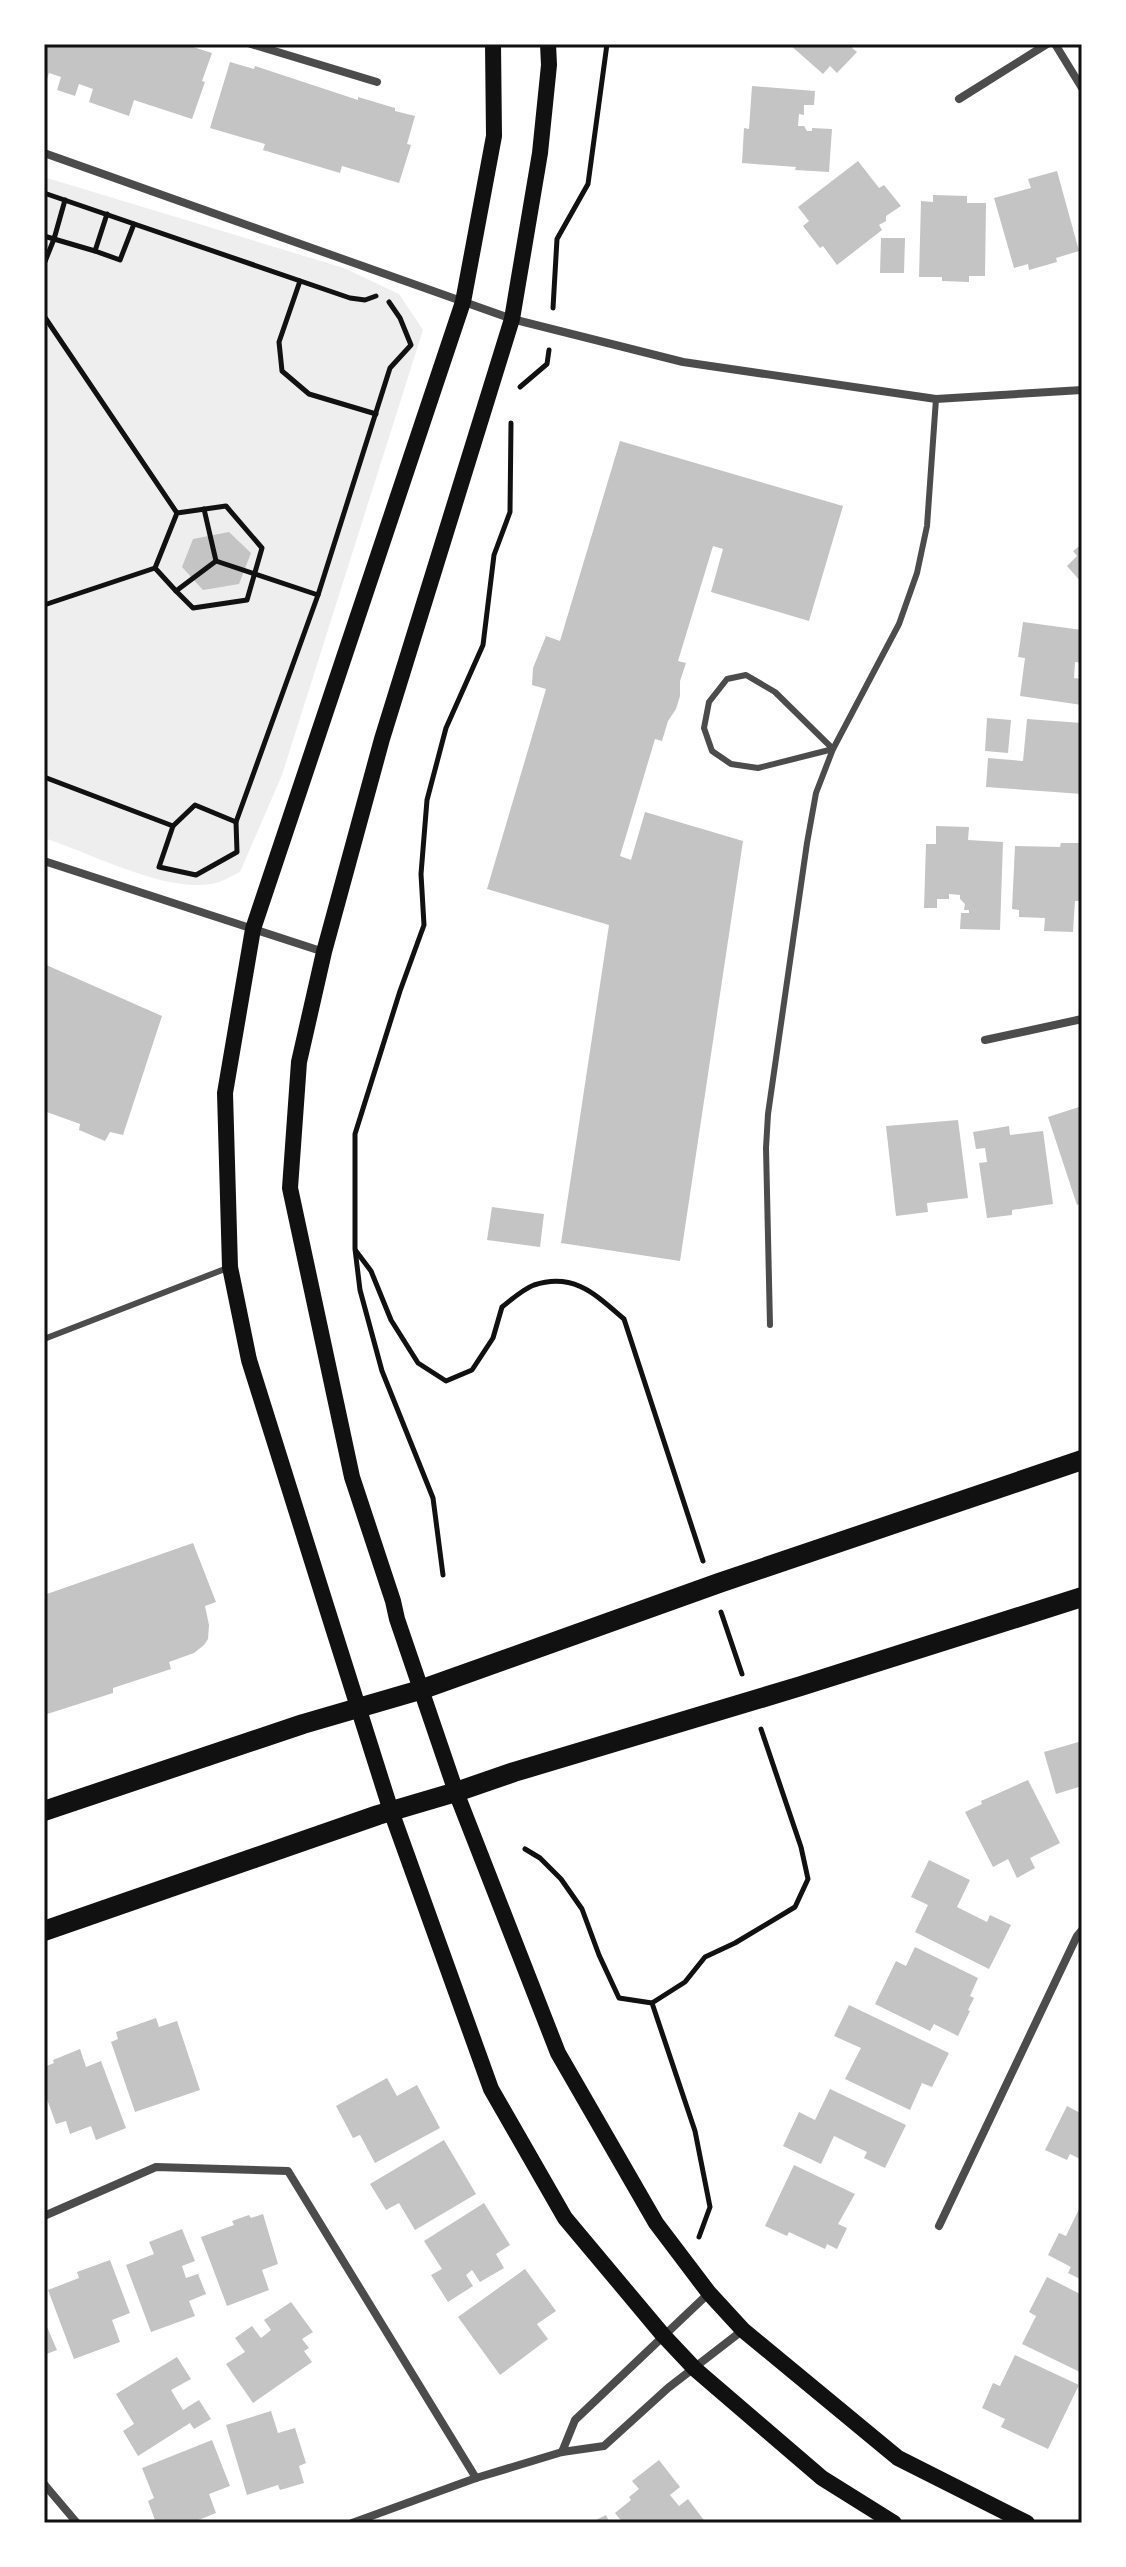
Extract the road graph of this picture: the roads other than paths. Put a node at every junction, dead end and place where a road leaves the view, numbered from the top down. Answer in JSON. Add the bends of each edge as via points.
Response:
{"nodes":[{"id":1,"x":251,"y":44,"type":"edge"},
{"id":2,"x":291,"y":44,"type":"edge"},
{"id":3,"x":493,"y":44,"type":"edge"},
{"id":4,"x":548,"y":44,"type":"edge"},
{"id":5,"x":1047,"y":44,"type":"edge"},
{"id":6,"x":1055,"y":44,"type":"edge"},
{"id":7,"x":290,"y":56,"type":"junction"},
{"id":8,"x":377,"y":82,"type":"dead end"},
{"id":9,"x":1082,"y":88,"type":"edge"},
{"id":10,"x":959,"y":99,"type":"dead end"},
{"id":11,"x":44,"y":153,"type":"edge"},
{"id":12,"x":463,"y":302,"type":"junction"},
{"id":13,"x":512,"y":319,"type":"junction"},
{"id":14,"x":1082,"y":390,"type":"edge"},
{"id":15,"x":936,"y":399,"type":"junction"},
{"id":16,"x":833,"y":749,"type":"junction"},
{"id":17,"x":44,"y":861,"type":"edge"},
{"id":18,"x":253,"y":929,"type":"junction"},
{"id":19,"x":324,"y":952,"type":"junction"},
{"id":20,"x":1082,"y":1019,"type":"edge"},
{"id":21,"x":985,"y":1040,"type":"dead end"},
{"id":22,"x":230,"y":1267,"type":"junction"},
{"id":23,"x":770,"y":1325,"type":"dead end"},
{"id":24,"x":44,"y":1339,"type":"edge"},
{"id":25,"x":1082,"y":1460,"type":"edge"},
{"id":26,"x":1082,"y":1597,"type":"edge"},
{"id":27,"x":420,"y":1690,"type":"junction"},
{"id":28,"x":359,"y":1708,"type":"junction"},
{"id":29,"x":456,"y":1792,"type":"junction"},
{"id":30,"x":44,"y":1811,"type":"edge"},
{"id":31,"x":391,"y":1811,"type":"junction"},
{"id":32,"x":1082,"y":1930,"type":"edge"},
{"id":33,"x":44,"y":1931,"type":"edge"},
{"id":34,"x":44,"y":2216,"type":"edge"},
{"id":35,"x":939,"y":2226,"type":"dead end"},
{"id":36,"x":709,"y":2293,"type":"junction"},
{"id":37,"x":743,"y":2330,"type":"junction"},
{"id":38,"x":663,"y":2335,"type":"junction"},
{"id":39,"x":695,"y":2369,"type":"junction"},
{"id":40,"x":562,"y":2452,"type":"junction"},
{"id":41,"x":476,"y":2478,"type":"junction"},
{"id":42,"x":44,"y":2484,"type":"edge"},
{"id":43,"x":77,"y":2523,"type":"edge"},
{"id":44,"x":352,"y":2523,"type":"edge"},
{"id":45,"x":894,"y":2523,"type":"edge"},
{"id":46,"x":1027,"y":2523,"type":"edge"}],
"edges":[{"from":1,"to":7,"type":"street"},
{"from":2,"to":7,"type":"street"},
{"from":3,"to":12,"type":"main road","via":[[494,136]]},
{"from":4,"to":13,"type":"main road","via":[[540,153]]},
{"from":5,"to":10,"type":"street"},
{"from":6,"to":9,"type":"street"},
{"from":7,"to":8,"type":"street"},
{"from":11,"to":12,"type":"street"},
{"from":12,"to":13,"type":"street"},
{"from":12,"to":18,"type":"main road"},
{"from":13,"to":15,"type":"street","via":[[683,362]]},
{"from":13,"to":19,"type":"main road","via":[[382,739]]},
{"from":14,"to":15,"type":"street"},
{"from":15,"to":16,"type":"lane","via":[[927,526],[917,573],[899,624]]},
{"from":16,"to":16,"type":"lane","via":[[775,692],[746,675],[727,679],[709,702],[704,728],[712,751],[731,764],[758,768]]},
{"from":16,"to":23,"type":"lane","via":[[816,793],[807,843],[768,1114]]},
{"from":17,"to":18,"type":"street"},
{"from":18,"to":19,"type":"street"},
{"from":18,"to":22,"type":"main road","via":[[225,1093]]},
{"from":19,"to":27,"type":"main road","via":[[299,1062],[290,1188],[352,1477]]},
{"from":20,"to":21,"type":"street"},
{"from":22,"to":24,"type":"lane"},
{"from":22,"to":28,"type":"main road","via":[[249,1360]]},
{"from":25,"to":27,"type":"main road"},
{"from":26,"to":29,"type":"main road"},
{"from":27,"to":28,"type":"main road"},
{"from":27,"to":29,"type":"main road"},
{"from":28,"to":30,"type":"main road"},
{"from":28,"to":31,"type":"main road"},
{"from":29,"to":31,"type":"main road"},
{"from":29,"to":36,"type":"main road","via":[[558,2053],[656,2223]]},
{"from":31,"to":33,"type":"main road"},
{"from":31,"to":38,"type":"main road","via":[[491,2089],[565,2218]]},
{"from":32,"to":35,"type":"street"},
{"from":34,"to":41,"type":"street","via":[[156,2167],[288,2171]]},
{"from":36,"to":37,"type":"main road"},
{"from":36,"to":38,"type":"street"},
{"from":37,"to":39,"type":"street"},
{"from":37,"to":46,"type":"main road","via":[[898,2458]]},
{"from":38,"to":39,"type":"main road"},
{"from":38,"to":40,"type":"street","via":[[575,2420]]},
{"from":39,"to":40,"type":"street","via":[[604,2446]]},
{"from":39,"to":45,"type":"main road","via":[[822,2478]]},
{"from":40,"to":41,"type":"street"},
{"from":41,"to":44,"type":"street"},
{"from":42,"to":43,"type":"street"}]}
